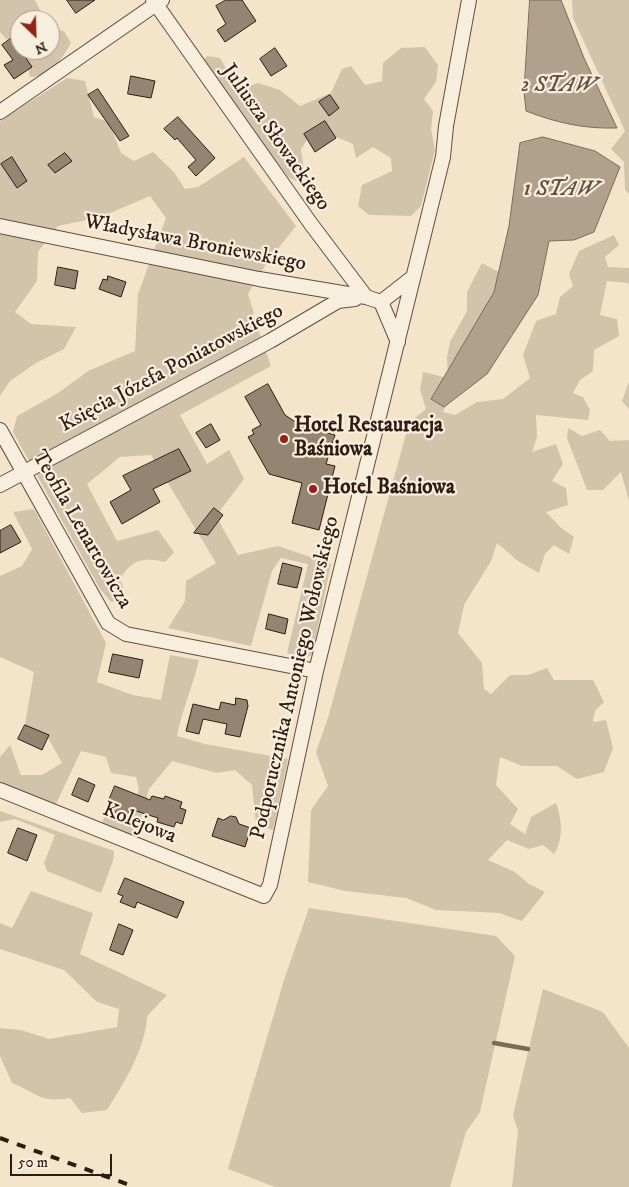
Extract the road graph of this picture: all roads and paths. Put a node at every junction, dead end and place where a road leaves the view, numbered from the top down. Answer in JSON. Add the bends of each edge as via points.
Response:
{"nodes":[{"id":1,"x":469,"y":0,"type":"edge"},
{"id":2,"x":157,"y":1,"type":"edge"},
{"id":3,"x":0,"y":112,"type":"edge"},
{"id":4,"x":0,"y":226,"type":"edge"},
{"id":5,"x":413,"y":277,"type":"junction"},
{"id":6,"x":366,"y":297,"type":"junction"},
{"id":7,"x":381,"y":302,"type":"junction"},
{"id":8,"x":398,"y":342,"type":"junction"},
{"id":9,"x":0,"y":430,"type":"edge"},
{"id":10,"x":23,"y":472,"type":"junction"},
{"id":11,"x":0,"y":485,"type":"edge"},
{"id":12,"x":316,"y":671,"type":"junction"},
{"id":13,"x":0,"y":790,"type":"edge"},
{"id":14,"x":264,"y":896,"type":"joint"}],
"edges":[{"from":1,"to":5,"type":"street","name":"Podporucznika Antoniego Wołowskiego","via":[[443,157]]},
{"from":2,"to":3,"type":"street"},
{"from":2,"to":6,"type":"street","name":"Juliusza Słowackiego","via":[[311,224]]},
{"from":4,"to":6,"type":"street","name":"Władysława Broniewskiego","via":[[259,279]]},
{"from":5,"to":7,"type":"street"},
{"from":5,"to":8,"type":"street","name":"Podporucznika Antoniego Wołowskiego"},
{"from":6,"to":7,"type":"street","name":"Władysława Broniewskiego"},
{"from":6,"to":10,"type":"street","name":"Księcia Józefa Poniatowskiego","via":[[338,301]]},
{"from":7,"to":8,"type":"street"},
{"from":8,"to":12,"type":"street","name":"Podporucznika Antoniego Wołowskiego"},
{"from":9,"to":10,"type":"street","name":"Teofila Lenartowicza"},
{"from":10,"to":11,"type":"street","name":"Księcia Józefa Poniatowskiego"},
{"from":10,"to":12,"type":"street","name":"Teofila Lenartowicza","via":[[108,623],[126,634]]},
{"from":12,"to":14,"type":"street","name":"Podporucznika Antoniego Wołowskiego","via":[[270,885]]},
{"from":13,"to":14,"type":"street","name":"Kolejowa"}]}
